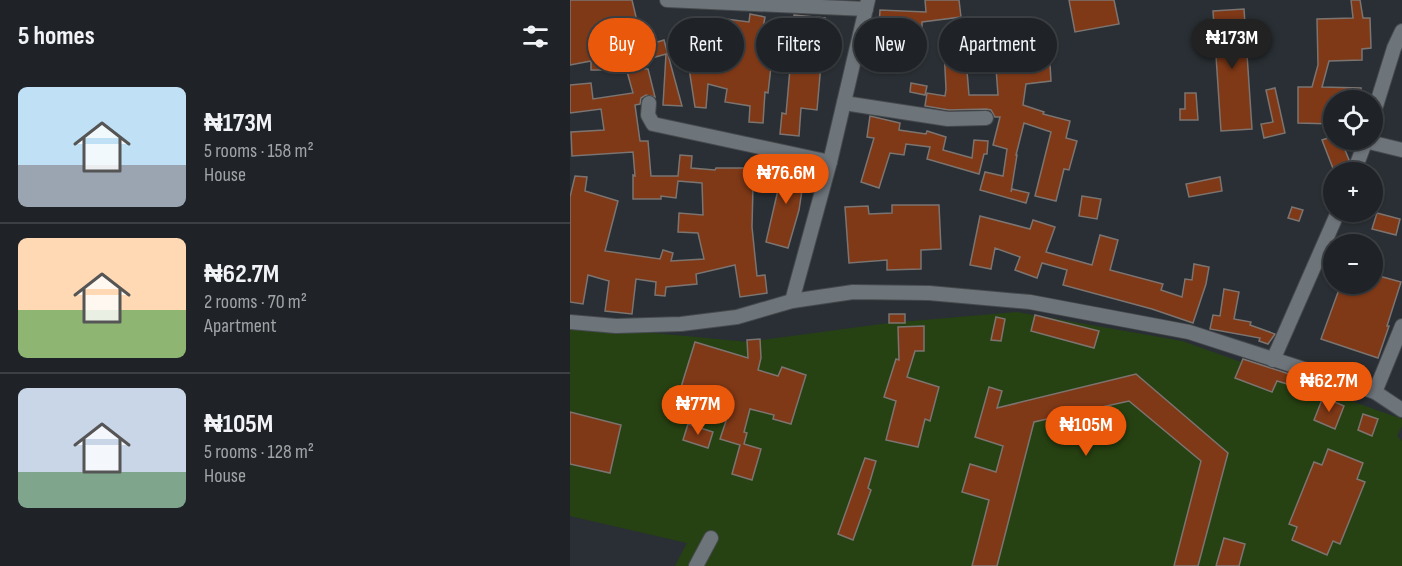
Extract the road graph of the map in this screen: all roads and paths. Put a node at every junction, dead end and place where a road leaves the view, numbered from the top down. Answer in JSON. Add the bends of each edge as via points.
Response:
{"nodes":[{"id":1,"x":667,"y":0,"type":"edge"},
{"id":2,"x":867,"y":4,"type":"edge"},
{"id":3,"x":1402,"y":31,"type":"edge"},
{"id":4,"x":1381,"y":90,"type":"edge"},
{"id":5,"x":649,"y":103,"type":"dead end"},
{"id":6,"x":844,"y":103,"type":"junction"},
{"id":7,"x":986,"y":118,"type":"dead end"},
{"id":8,"x":1383,"y":145,"type":"edge"},
{"id":9,"x":1402,"y":150,"type":"edge"},
{"id":10,"x":830,"y":162,"type":"junction"},
{"id":11,"x":1334,"y":222,"type":"edge"},
{"id":12,"x":792,"y":301,"type":"junction"},
{"id":13,"x":570,"y":322,"type":"edge"},
{"id":14,"x":1402,"y":326,"type":"edge"},
{"id":15,"x":1273,"y":360,"type":"junction"},
{"id":16,"x":1375,"y":392,"type":"junction"},
{"id":17,"x":1402,"y":410,"type":"edge"},
{"id":18,"x":711,"y":538,"type":"dead end"},
{"id":19,"x":696,"y":566,"type":"edge"}],
"edges":[{"from":1,"to":2,"type":"street"},
{"from":2,"to":6,"type":"street"},
{"from":3,"to":4,"type":"street"},
{"from":5,"to":10,"type":"street","via":[[648,115],[653,124]]},
{"from":6,"to":7,"type":"street","via":[[948,119]]},
{"from":6,"to":10,"type":"street"},
{"from":8,"to":9,"type":"street"},
{"from":10,"to":12,"type":"street"},
{"from":11,"to":15,"type":"street"},
{"from":12,"to":13,"type":"street","via":[[737,317],[681,324],[616,326]]},
{"from":12,"to":15,"type":"street","via":[[864,292],[1030,302],[1189,332]]},
{"from":14,"to":16,"type":"street"},
{"from":15,"to":16,"type":"street"},
{"from":16,"to":17,"type":"street"},
{"from":18,"to":19,"type":"street"}]}
